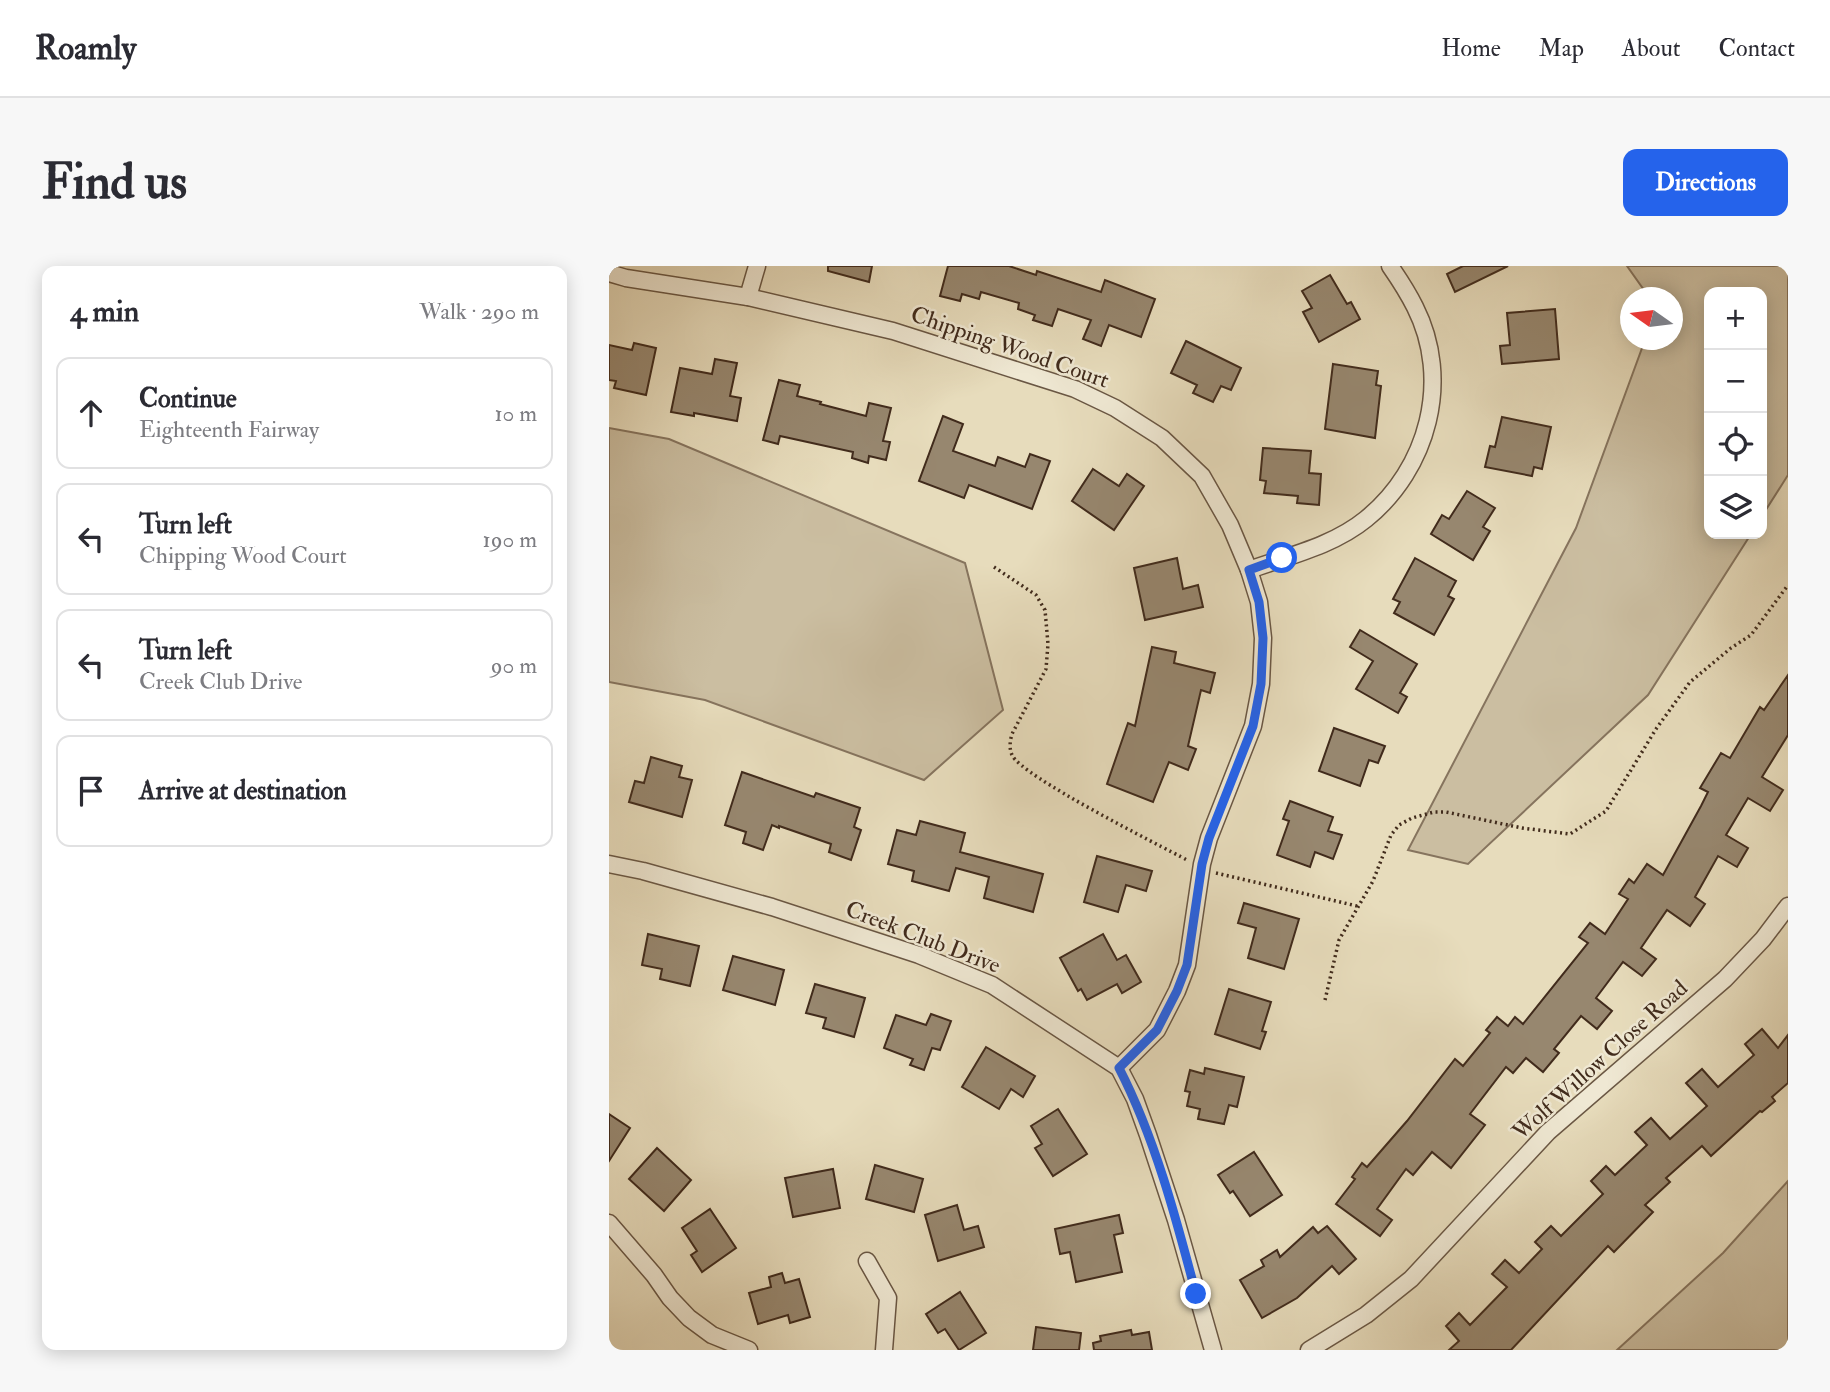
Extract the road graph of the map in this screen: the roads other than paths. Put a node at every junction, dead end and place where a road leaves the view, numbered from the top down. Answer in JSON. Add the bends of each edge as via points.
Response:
{"nodes":[{"id":1,"x":757,"y":266,"type":"edge"},
{"id":2,"x":1390,"y":266,"type":"edge"},
{"id":3,"x":609,"y":273,"type":"edge"},
{"id":4,"x":748,"y":297,"type":"junction"},
{"id":5,"x":1249,"y":570,"type":"junction"},
{"id":6,"x":609,"y":864,"type":"edge"},
{"id":7,"x":1788,"y":906,"type":"edge"},
{"id":8,"x":1119,"y":1068,"type":"junction"},
{"id":9,"x":609,"y":1223,"type":"edge"},
{"id":10,"x":867,"y":1261,"type":"dead end"},
{"id":11,"x":749,"y":1350,"type":"edge"},
{"id":12,"x":884,"y":1350,"type":"edge"},
{"id":13,"x":1213,"y":1350,"type":"edge"},
{"id":14,"x":1309,"y":1350,"type":"edge"}],
"edges":[{"from":1,"to":4,"type":"street"},
{"from":2,"to":5,"type":"street","via":[[1416,308],[1431,359],[1433,388],[1423,440],[1409,470],[1366,520],[1313,548]]},
{"from":3,"to":4,"type":"street","name":"Chipping Wood Court"},
{"from":4,"to":5,"type":"street","name":"Chipping Wood Court","via":[[893,331],[1075,389],[1115,408],[1162,438],[1202,476],[1230,524]]},
{"from":5,"to":8,"type":"street","name":"Chipping Wood Court","via":[[1263,638],[1253,726],[1209,838],[1187,965],[1177,991],[1157,1030]]},
{"from":6,"to":8,"type":"street","name":"Creek Club Drive","via":[[772,907],[919,955],[992,985]]},
{"from":7,"to":14,"type":"street","name":"Wolf Willow Close Road","via":[[1725,979],[1548,1132],[1411,1279],[1366,1315]]},
{"from":8,"to":13,"type":"street","name":"Creek Club Drive","via":[[1148,1135]]},
{"from":9,"to":11,"type":"street","via":[[689,1318],[712,1335]]},
{"from":10,"to":12,"type":"street","via":[[888,1298]]}]}
